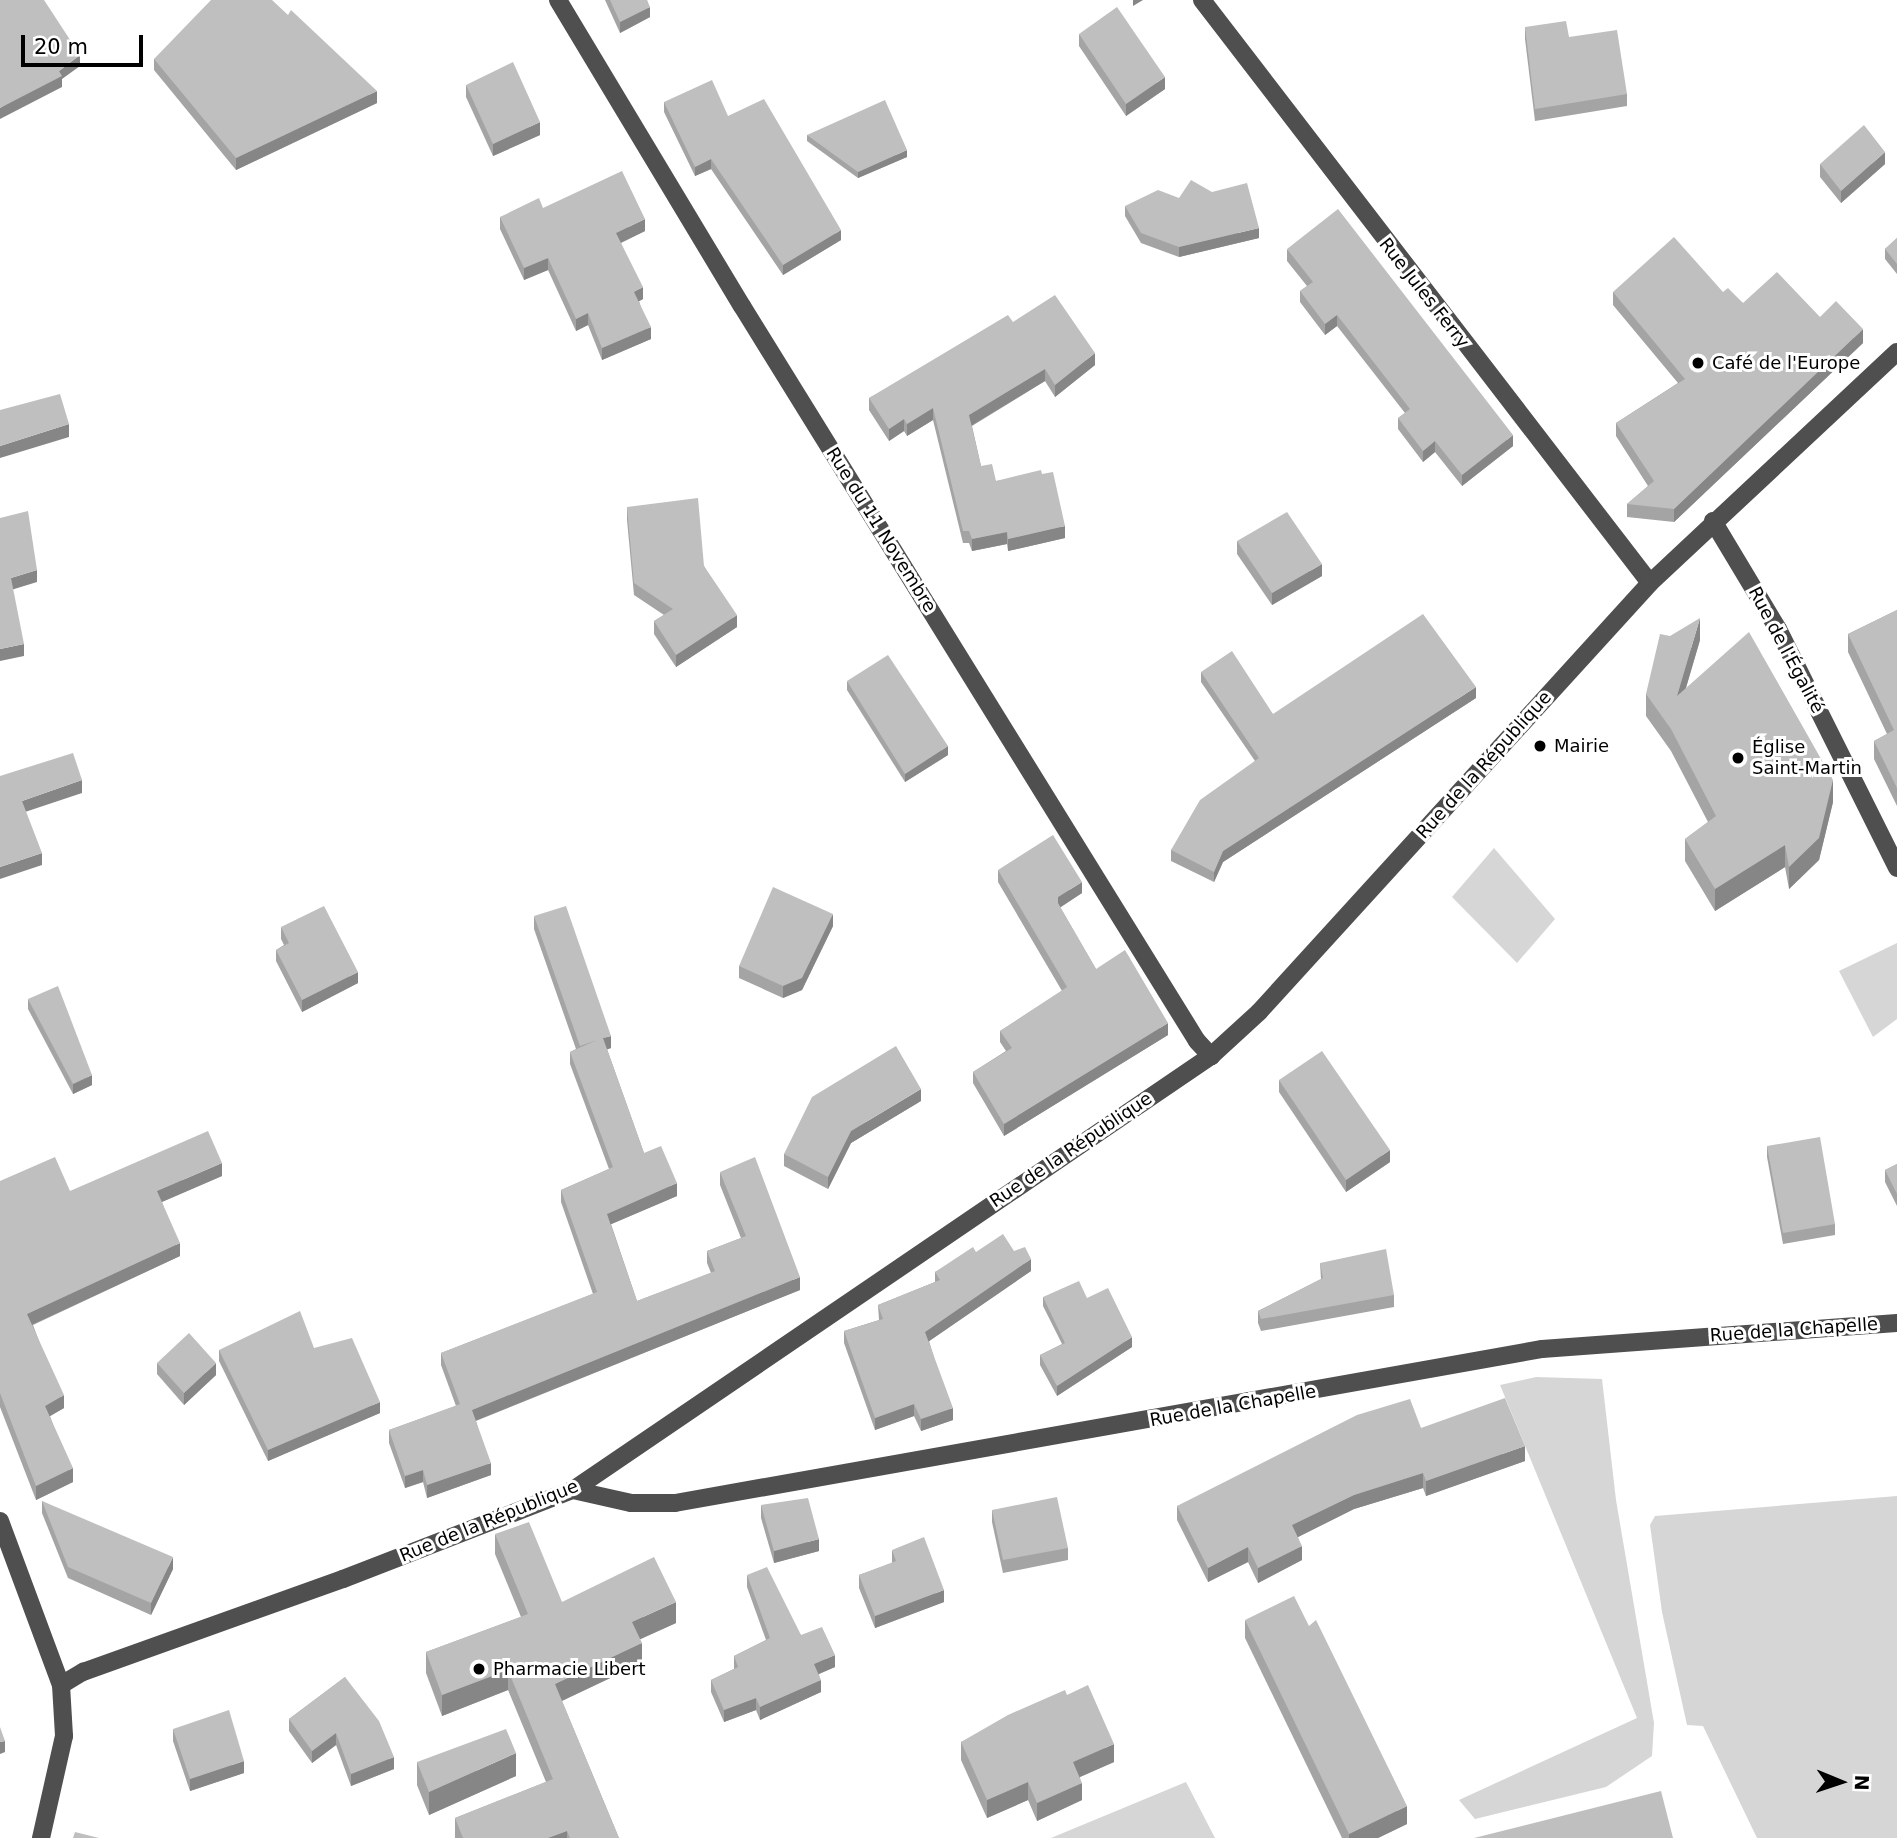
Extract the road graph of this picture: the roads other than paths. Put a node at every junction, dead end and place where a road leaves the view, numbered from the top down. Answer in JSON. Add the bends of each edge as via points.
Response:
{"nodes":[{"id":1,"x":558,"y":0,"type":"edge"},
{"id":2,"x":1202,"y":0,"type":"edge"},
{"id":3,"x":1897,"y":352,"type":"edge"},
{"id":4,"x":1713,"y":521,"type":"junction"},
{"id":5,"x":1650,"y":583,"type":"junction"},
{"id":6,"x":1897,"y":868,"type":"edge"},
{"id":7,"x":1211,"y":1056,"type":"junction"},
{"id":8,"x":1897,"y":1323,"type":"edge"},
{"id":9,"x":573,"y":1490,"type":"junction"},
{"id":10,"x":0,"y":1521,"type":"edge"},
{"id":11,"x":61,"y":1685,"type":"junction"},
{"id":12,"x":41,"y":1838,"type":"edge"}],
"edges":[{"from":1,"to":7,"type":"street","name":"Rue du 11 Novembre","via":[[756,330],[1197,1041]]},
{"from":2,"to":5,"type":"street","name":"Rue Jules Ferry"},
{"from":3,"to":4,"type":"street","name":"Rue de la République"},
{"from":4,"to":5,"type":"street","name":"Rue de la République"},
{"from":4,"to":6,"type":"street","name":"Rue de l'Égalité","via":[[1778,629]]},
{"from":5,"to":7,"type":"street","name":"Rue de la République","via":[[1259,1012]]},
{"from":7,"to":9,"type":"street","name":"Rue de la République"},
{"from":8,"to":9,"type":"street","name":"Rue de la Chapelle","via":[[1542,1349],[675,1503],[631,1503]]},
{"from":9,"to":11,"type":"street","name":"Rue de la République","via":[[343,1580],[83,1672]]},
{"from":10,"to":11,"type":"street"},
{"from":11,"to":12,"type":"street","via":[[64,1736]]}]}
